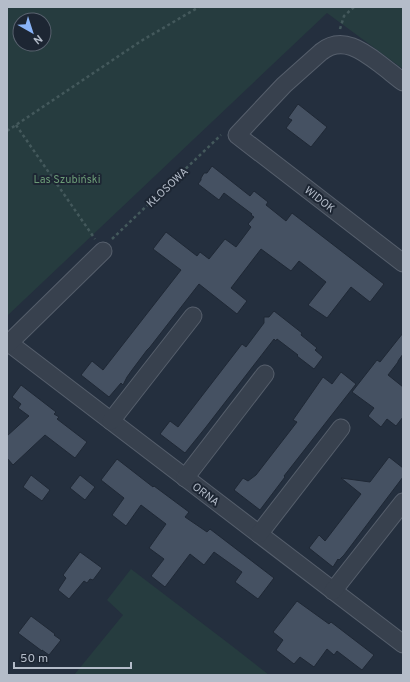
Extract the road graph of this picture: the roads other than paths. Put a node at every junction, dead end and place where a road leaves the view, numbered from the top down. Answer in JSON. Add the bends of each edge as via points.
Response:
{"nodes":[{"id":1,"x":403,"y":82,"type":"edge"},
{"id":2,"x":104,"y":251,"type":"road end"},
{"id":3,"x":403,"y":263,"type":"edge"},
{"id":4,"x":193,"y":316,"type":"dead end"},
{"id":5,"x":8,"y":344,"type":"edge"},
{"id":6,"x":265,"y":374,"type":"dead end"},
{"id":7,"x":111,"y":421,"type":"junction"},
{"id":8,"x":341,"y":428,"type":"dead end"},
{"id":9,"x":185,"y":478,"type":"junction"},
{"id":10,"x":403,"y":502,"type":"edge"},
{"id":11,"x":259,"y":534,"type":"junction"},
{"id":12,"x":333,"y":591,"type":"junction"},
{"id":13,"x":403,"y":644,"type":"edge"}],
"edges":[{"from":1,"to":3,"type":"street","name":"WIDOK","via":[[359,49],[341,45],[327,47],[284,85],[237,135]]},
{"from":2,"to":5,"type":"street"},
{"from":4,"to":7,"type":"street"},
{"from":5,"to":7,"type":"street","name":"ORNA"},
{"from":6,"to":9,"type":"street"},
{"from":7,"to":9,"type":"street","name":"ORNA"},
{"from":8,"to":11,"type":"street"},
{"from":9,"to":11,"type":"street","name":"ORNA"},
{"from":10,"to":12,"type":"street"},
{"from":11,"to":12,"type":"street","name":"ORNA"},
{"from":12,"to":13,"type":"street","name":"ORNA"}]}
